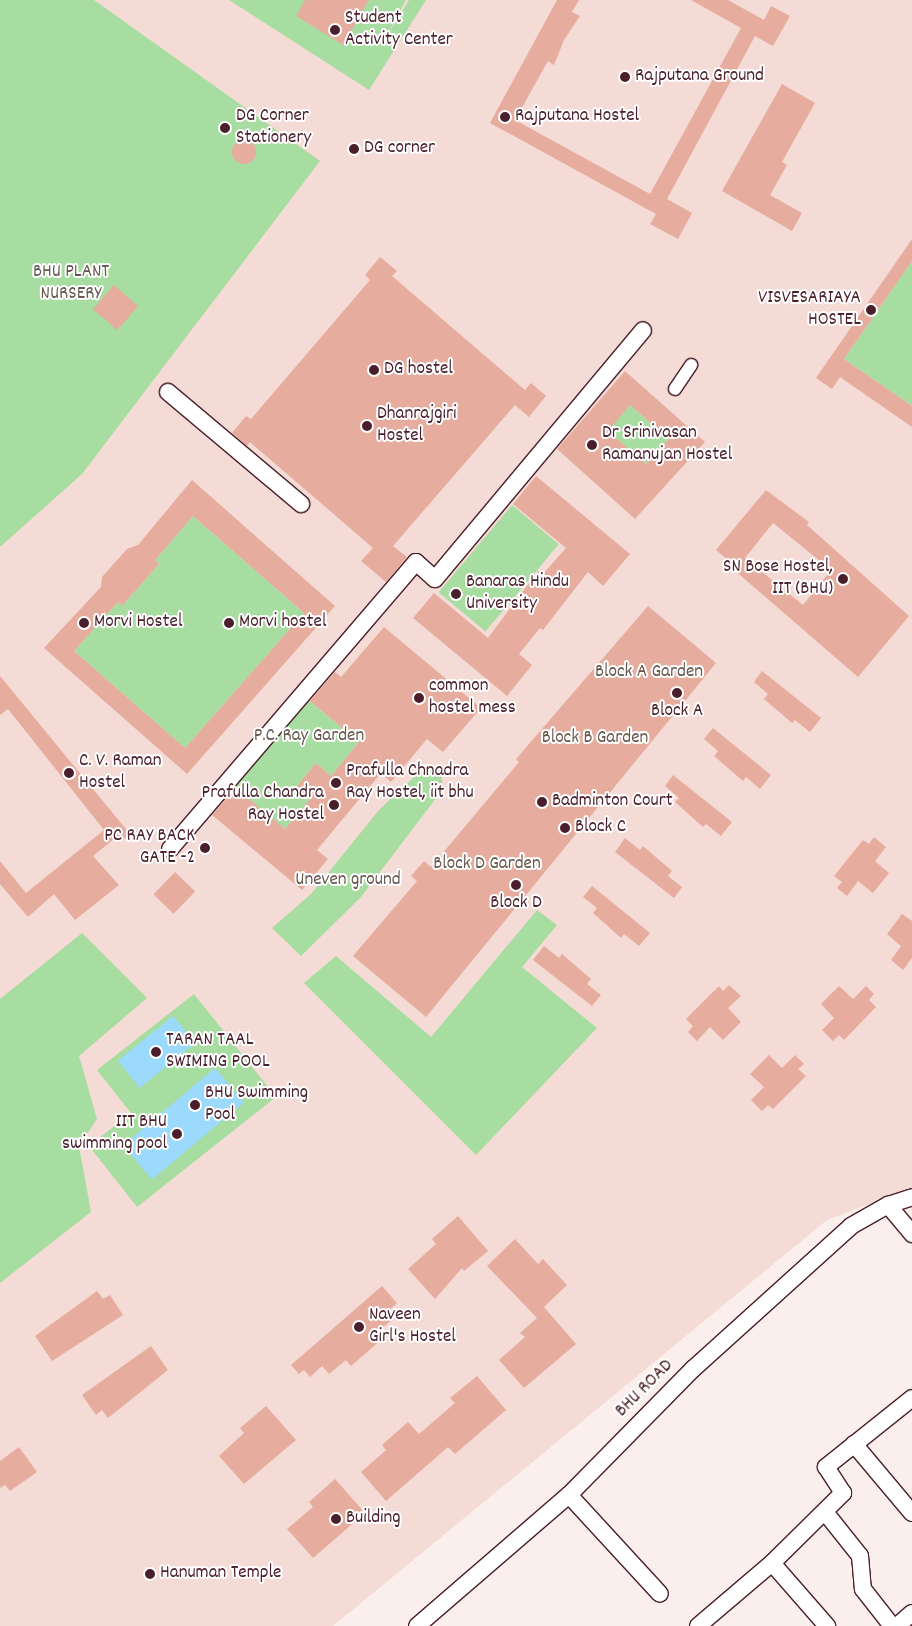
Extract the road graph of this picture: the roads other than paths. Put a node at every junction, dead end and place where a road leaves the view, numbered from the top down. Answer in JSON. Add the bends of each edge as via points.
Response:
{"nodes":[{"id":1,"x":643,"y":330,"type":"dead end"},
{"id":2,"x":690,"y":365,"type":"dead end"},
{"id":3,"x":675,"y":390,"type":"dead end"},
{"id":4,"x":168,"y":392,"type":"dead end"},
{"id":5,"x":301,"y":504,"type":"dead end"},
{"id":6,"x":170,"y":849,"type":"dead end"},
{"id":7,"x":912,"y":1197,"type":"edge"},
{"id":8,"x":888,"y":1204,"type":"junction"},
{"id":9,"x":912,"y":1234,"type":"edge"},
{"id":10,"x":912,"y":1398,"type":"edge"},
{"id":11,"x":854,"y":1444,"type":"junction"},
{"id":12,"x":569,"y":1495,"type":"junction"},
{"id":13,"x":825,"y":1512,"type":"junction"},
{"id":14,"x":912,"y":1513,"type":"edge"},
{"id":15,"x":772,"y":1563,"type":"junction"},
{"id":16,"x":660,"y":1594,"type":"dead end"},
{"id":17,"x":912,"y":1613,"type":"edge"},
{"id":18,"x":417,"y":1626,"type":"edge"},
{"id":19,"x":698,"y":1626,"type":"edge"},
{"id":20,"x":827,"y":1626,"type":"edge"},
{"id":21,"x":892,"y":1626,"type":"edge"},
{"id":22,"x":897,"y":1626,"type":"edge"}],
"edges":[{"from":1,"to":6,"type":"street","via":[[435,579],[416,562]]},
{"from":2,"to":3,"type":"street"},
{"from":4,"to":5,"type":"street"},
{"from":7,"to":8,"type":"street","name":"BHU ROAD"},
{"from":8,"to":9,"type":"street"},
{"from":8,"to":12,"type":"street","name":"BHU ROAD","via":[[851,1226],[693,1369]]},
{"from":10,"to":11,"type":"street"},
{"from":11,"to":13,"type":"street","via":[[826,1467],[844,1493]]},
{"from":11,"to":14,"type":"street"},
{"from":12,"to":16,"type":"street"},
{"from":12,"to":18,"type":"street","name":"BHU ROAD"},
{"from":13,"to":15,"type":"street"},
{"from":13,"to":21,"type":"street","via":[[860,1556],[863,1589]]},
{"from":15,"to":19,"type":"street"},
{"from":15,"to":20,"type":"street"},
{"from":17,"to":22,"type":"street"}]}
